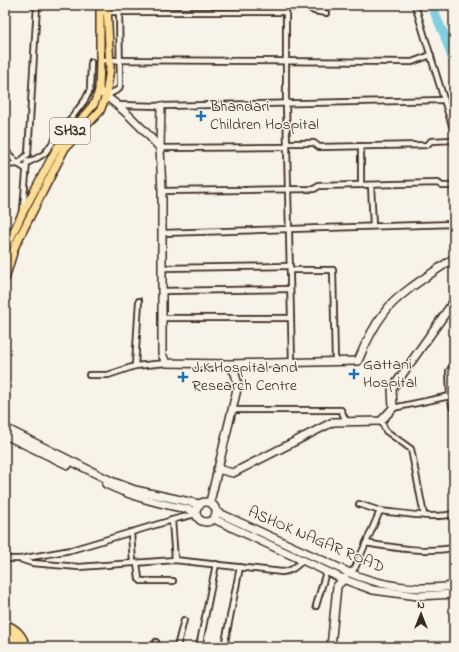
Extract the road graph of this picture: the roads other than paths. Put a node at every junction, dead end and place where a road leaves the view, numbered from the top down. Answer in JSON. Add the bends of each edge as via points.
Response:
{"nodes":[{"id":1,"x":37,"y":5,"type":"edge"},
{"id":2,"x":119,"y":5,"type":"edge"},
{"id":3,"x":415,"y":5,"type":"edge"},
{"id":4,"x":286,"y":8,"type":"edge"},
{"id":5,"x":103,"y":9,"type":"edge"},
{"id":6,"x":120,"y":12,"type":"junction"},
{"id":7,"x":326,"y":14,"type":"dead end"},
{"id":8,"x":431,"y":55,"type":"junction"},
{"id":9,"x":100,"y":60,"type":"junction"},
{"id":10,"x":109,"y":60,"type":"junction"},
{"id":11,"x":120,"y":60,"type":"junction"},
{"id":12,"x":286,"y":61,"type":"junction"},
{"id":13,"x":91,"y":62,"type":"dead end"},
{"id":14,"x":99,"y":91,"type":"junction"},
{"id":15,"x":106,"y":96,"type":"junction"},
{"id":16,"x":445,"y":100,"type":"junction"},
{"id":17,"x":286,"y":103,"type":"junction"},
{"id":18,"x":117,"y":105,"type":"junction"},
{"id":19,"x":161,"y":106,"type":"junction"},
{"id":20,"x":454,"y":132,"type":"edge"},
{"id":21,"x":454,"y":140,"type":"edge"},
{"id":22,"x":287,"y":145,"type":"junction"},
{"id":23,"x":361,"y":146,"type":"junction"},
{"id":24,"x":160,"y":148,"type":"junction"},
{"id":25,"x":5,"y":150,"type":"edge"},
{"id":26,"x":28,"y":154,"type":"junction"},
{"id":27,"x":27,"y":163,"type":"junction"},
{"id":28,"x":18,"y":164,"type":"junction"},
{"id":29,"x":5,"y":165,"type":"edge"},
{"id":30,"x":26,"y":169,"type":"junction"},
{"id":31,"x":361,"y":185,"type":"junction"},
{"id":32,"x":371,"y":185,"type":"junction"},
{"id":33,"x":454,"y":186,"type":"edge"},
{"id":34,"x":288,"y":190,"type":"junction"},
{"id":35,"x":162,"y":191,"type":"junction"},
{"id":36,"x":23,"y":212,"type":"junction"},
{"id":37,"x":29,"y":219,"type":"junction"},
{"id":38,"x":454,"y":224,"type":"edge"},
{"id":39,"x":373,"y":226,"type":"junction"},
{"id":40,"x":289,"y":229,"type":"junction"},
{"id":41,"x":162,"y":233,"type":"junction"},
{"id":42,"x":5,"y":250,"type":"edge"},
{"id":43,"x":454,"y":258,"type":"edge"},
{"id":44,"x":162,"y":268,"type":"junction"},
{"id":45,"x":289,"y":268,"type":"junction"},
{"id":46,"x":5,"y":279,"type":"edge"},
{"id":47,"x":290,"y":289,"type":"junction"},
{"id":48,"x":162,"y":291,"type":"junction"},
{"id":49,"x":139,"y":301,"type":"dead end"},
{"id":50,"x":454,"y":301,"type":"edge"},
{"id":51,"x":162,"y":318,"type":"junction"},
{"id":52,"x":291,"y":318,"type":"junction"},
{"id":53,"x":335,"y":362,"type":"junction"},
{"id":54,"x":166,"y":363,"type":"junction"},
{"id":55,"x":292,"y":363,"type":"junction"},
{"id":56,"x":227,"y":364,"type":"junction"},
{"id":57,"x":454,"y":365,"type":"edge"},
{"id":58,"x":135,"y":366,"type":"junction"},
{"id":59,"x":90,"y":375,"type":"dead end"},
{"id":60,"x":452,"y":395,"type":"edge"},
{"id":61,"x":393,"y":408,"type":"junction"},
{"id":62,"x":232,"y":410,"type":"junction"},
{"id":63,"x":454,"y":414,"type":"edge"},
{"id":64,"x":346,"y":421,"type":"junction"},
{"id":65,"x":380,"y":421,"type":"junction"},
{"id":66,"x":5,"y":428,"type":"edge"},
{"id":67,"x":5,"y":435,"type":"edge"},
{"id":68,"x":217,"y":469,"type":"junction"},
{"id":69,"x":210,"y":502,"type":"junction"},
{"id":70,"x":359,"y":504,"type":"dead end"},
{"id":71,"x":197,"y":510,"type":"junction"},
{"id":72,"x":380,"y":511,"type":"junction"},
{"id":73,"x":454,"y":514,"type":"edge"},
{"id":74,"x":424,"y":515,"type":"junction"},
{"id":75,"x":215,"y":516,"type":"junction"},
{"id":76,"x":172,"y":520,"type":"junction"},
{"id":77,"x":131,"y":532,"type":"junction"},
{"id":78,"x":366,"y":543,"type":"junction"},
{"id":79,"x":454,"y":548,"type":"edge"},
{"id":80,"x":5,"y":559,"type":"edge"},
{"id":81,"x":20,"y":559,"type":"junction"},
{"id":82,"x":175,"y":560,"type":"junction"},
{"id":83,"x":302,"y":561,"type":"junction"},
{"id":84,"x":135,"y":563,"type":"junction"},
{"id":85,"x":216,"y":564,"type":"junction"},
{"id":86,"x":240,"y":567,"type":"junction"},
{"id":87,"x":326,"y":572,"type":"junction"},
{"id":88,"x":350,"y":574,"type":"junction"},
{"id":89,"x":343,"y":579,"type":"junction"},
{"id":90,"x":173,"y":582,"type":"dead end"},
{"id":91,"x":454,"y":586,"type":"edge"},
{"id":92,"x":454,"y":594,"type":"edge"},
{"id":93,"x":316,"y":606,"type":"dead end"},
{"id":94,"x":184,"y":620,"type":"dead end"},
{"id":95,"x":5,"y":625,"type":"edge"},
{"id":96,"x":5,"y":633,"type":"edge"},
{"id":97,"x":20,"y":647,"type":"edge"},
{"id":98,"x":26,"y":647,"type":"edge"},
{"id":99,"x":177,"y":647,"type":"edge"},
{"id":100,"x":200,"y":647,"type":"edge"},
{"id":101,"x":224,"y":647,"type":"edge"},
{"id":102,"x":331,"y":647,"type":"edge"}],
"edges":[{"from":1,"to":26,"type":"street"},
{"from":2,"to":6,"type":"street"},
{"from":3,"to":8,"type":"street"},
{"from":4,"to":6,"type":"street"},
{"from":4,"to":7,"type":"street","via":[[306,7]]},
{"from":4,"to":12,"type":"street"},
{"from":5,"to":6,"type":"street"},
{"from":5,"to":9,"type":"main road","number":"SH32"},
{"from":5,"to":10,"type":"main road"},
{"from":6,"to":11,"type":"street"},
{"from":8,"to":12,"type":"street","via":[[412,62]]},
{"from":8,"to":16,"type":"street"},
{"from":9,"to":10,"type":"street"},
{"from":9,"to":14,"type":"main road","number":"SH32"},
{"from":10,"to":11,"type":"street"},
{"from":10,"to":15,"type":"main road"},
{"from":11,"to":12,"type":"street"},
{"from":11,"to":15,"type":"street","via":[[119,89]]},
{"from":12,"to":17,"type":"street"},
{"from":13,"to":27,"type":"street","via":[[90,90],[85,100],[45,153]]},
{"from":14,"to":15,"type":"street"},
{"from":14,"to":36,"type":"main road","number":"SH32","via":[[94,104],[57,148]]},
{"from":15,"to":18,"type":"street"},
{"from":15,"to":37,"type":"main road","via":[[100,110],[65,148]]},
{"from":16,"to":17,"type":"street"},
{"from":16,"to":20,"type":"street"},
{"from":17,"to":19,"type":"street"},
{"from":17,"to":22,"type":"street"},
{"from":18,"to":19,"type":"street"},
{"from":18,"to":24,"type":"street"},
{"from":19,"to":24,"type":"street"},
{"from":21,"to":23,"type":"street","via":[[431,141],[427,145]]},
{"from":22,"to":23,"type":"street","via":[[314,143],[320,147]]},
{"from":22,"to":24,"type":"street"},
{"from":22,"to":34,"type":"street"},
{"from":23,"to":31,"type":"street"},
{"from":24,"to":35,"type":"street"},
{"from":25,"to":28,"type":"street"},
{"from":26,"to":27,"type":"street"},
{"from":26,"to":28,"type":"street"},
{"from":27,"to":30,"type":"street"},
{"from":28,"to":29,"type":"street"},
{"from":28,"to":30,"type":"street"},
{"from":30,"to":36,"type":"street"},
{"from":31,"to":32,"type":"street"},
{"from":31,"to":34,"type":"street"},
{"from":32,"to":33,"type":"street","via":[[438,183],[442,186]]},
{"from":32,"to":39,"type":"street"},
{"from":34,"to":35,"type":"street"},
{"from":34,"to":40,"type":"street"},
{"from":35,"to":41,"type":"street"},
{"from":36,"to":37,"type":"street"},
{"from":36,"to":42,"type":"main road","number":"SH32"},
{"from":37,"to":46,"type":"main road","via":[[15,246]]},
{"from":38,"to":39,"type":"street"},
{"from":39,"to":40,"type":"street"},
{"from":40,"to":41,"type":"street"},
{"from":40,"to":45,"type":"street"},
{"from":41,"to":44,"type":"street"},
{"from":43,"to":53,"type":"street","via":[[404,292],[384,312],[358,361]]},
{"from":44,"to":45,"type":"street"},
{"from":44,"to":48,"type":"street"},
{"from":45,"to":47,"type":"street"},
{"from":45,"to":53,"type":"street","via":[[333,270]]},
{"from":47,"to":48,"type":"street"},
{"from":47,"to":52,"type":"street"},
{"from":48,"to":51,"type":"street"},
{"from":49,"to":58,"type":"street"},
{"from":50,"to":61,"type":"street","via":[[392,390]]},
{"from":51,"to":52,"type":"street"},
{"from":51,"to":54,"type":"street","via":[[162,354]]},
{"from":52,"to":55,"type":"street"},
{"from":53,"to":55,"type":"street"},
{"from":54,"to":56,"type":"street"},
{"from":54,"to":58,"type":"street"},
{"from":55,"to":56,"type":"street"},
{"from":56,"to":62,"type":"street","via":[[235,373],[238,385]]},
{"from":57,"to":60,"type":"street","via":[[449,372]]},
{"from":58,"to":59,"type":"street","via":[[108,375]]},
{"from":60,"to":61,"type":"street"},
{"from":60,"to":63,"type":"street"},
{"from":61,"to":65,"type":"street"},
{"from":62,"to":64,"type":"street","via":[[341,410]]},
{"from":62,"to":68,"type":"street"},
{"from":64,"to":65,"type":"street"},
{"from":64,"to":68,"type":"street","via":[[333,422],[233,473]]},
{"from":65,"to":74,"type":"street","via":[[386,431],[411,449]]},
{"from":66,"to":71,"type":"street","via":[[111,481]]},
{"from":67,"to":71,"type":"street","via":[[118,489],[162,505]]},
{"from":68,"to":69,"type":"street"},
{"from":69,"to":71,"type":"street","via":[[202,502]]},
{"from":69,"to":75,"type":"street","via":[[214,505]]},
{"from":70,"to":72,"type":"street"},
{"from":71,"to":75,"type":"street","via":[[198,518],[203,522],[210,521]]},
{"from":71,"to":76,"type":"street"},
{"from":72,"to":74,"type":"street"},
{"from":72,"to":78,"type":"street"},
{"from":73,"to":74,"type":"street"},
{"from":75,"to":83,"type":"street"},
{"from":75,"to":88,"type":"street","name":"ASHOK NAGAR ROAD"},
{"from":76,"to":77,"type":"street"},
{"from":76,"to":82,"type":"street"},
{"from":77,"to":81,"type":"street","via":[[71,550]]},
{"from":77,"to":84,"type":"street"},
{"from":78,"to":79,"type":"street","via":[[403,549]]},
{"from":78,"to":88,"type":"street"},
{"from":80,"to":81,"type":"street"},
{"from":81,"to":84,"type":"street","via":[[32,563],[70,567]]},
{"from":82,"to":84,"type":"street"},
{"from":82,"to":85,"type":"street"},
{"from":83,"to":86,"type":"street","via":[[288,571]]},
{"from":83,"to":87,"type":"street"},
{"from":84,"to":90,"type":"street","via":[[141,581]]},
{"from":85,"to":86,"type":"street"},
{"from":85,"to":100,"type":"street"},
{"from":86,"to":101,"type":"street"},
{"from":87,"to":89,"type":"street"},
{"from":87,"to":93,"type":"street"},
{"from":88,"to":89,"type":"street"},
{"from":88,"to":91,"type":"street","name":"ASHOK NAGAR ROAD","via":[[399,587]]},
{"from":89,"to":92,"type":"street","via":[[372,590],[394,594]]},
{"from":89,"to":102,"type":"street","via":[[337,586]]},
{"from":94,"to":99,"type":"street"},
{"from":95,"to":98,"type":"highway","via":[[20,634]]},
{"from":96,"to":97,"type":"highway","via":[[14,638]]}]}
